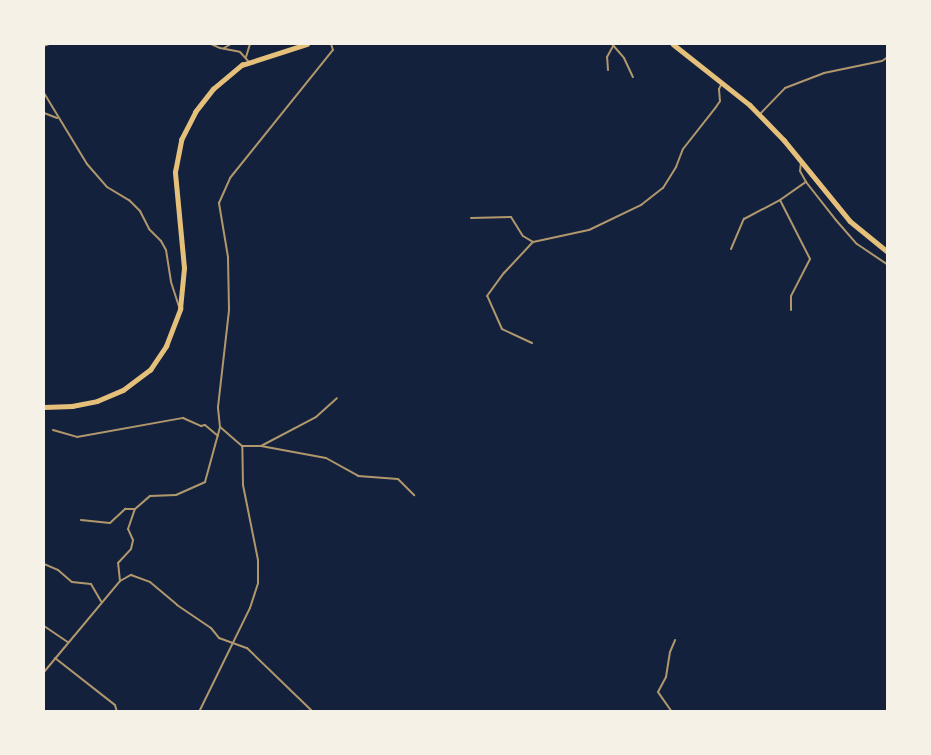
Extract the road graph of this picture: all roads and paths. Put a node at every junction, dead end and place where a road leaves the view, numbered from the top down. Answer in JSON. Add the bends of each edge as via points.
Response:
{"nodes":[{"id":1,"x":49,"y":44,"type":"edge"},
{"id":2,"x":211,"y":44,"type":"edge"},
{"id":3,"x":231,"y":44,"type":"edge"},
{"id":4,"x":250,"y":44,"type":"edge"},
{"id":5,"x":307,"y":44,"type":"edge"},
{"id":6,"x":331,"y":44,"type":"edge"},
{"id":7,"x":673,"y":44,"type":"edge"},
{"id":8,"x":613,"y":45,"type":"edge"},
{"id":9,"x":44,"y":46,"type":"edge"},
{"id":10,"x":224,"y":48,"type":"junction"},
{"id":11,"x":888,"y":57,"type":"edge"},
{"id":12,"x":247,"y":59,"type":"junction"},
{"id":13,"x":608,"y":70,"type":"dead end"},
{"id":14,"x":633,"y":76,"type":"dead end"},
{"id":15,"x":722,"y":82,"type":"junction"},
{"id":16,"x":44,"y":93,"type":"edge"},
{"id":17,"x":44,"y":113,"type":"edge"},
{"id":18,"x":759,"y":115,"type":"junction"},
{"id":19,"x":57,"y":118,"type":"junction"},
{"id":20,"x":801,"y":161,"type":"junction"},
{"id":21,"x":806,"y":182,"type":"junction"},
{"id":22,"x":780,"y":200,"type":"junction"},
{"id":23,"x":471,"y":218,"type":"dead end"},
{"id":24,"x":533,"y":242,"type":"junction"},
{"id":25,"x":731,"y":249,"type":"dead end"},
{"id":26,"x":888,"y":252,"type":"edge"},
{"id":27,"x":888,"y":265,"type":"edge"},
{"id":28,"x":180,"y":309,"type":"junction"},
{"id":29,"x":791,"y":310,"type":"dead end"},
{"id":30,"x":532,"y":343,"type":"dead end"},
{"id":31,"x":337,"y":398,"type":"dead end"},
{"id":32,"x":44,"y":407,"type":"edge"},
{"id":33,"x":220,"y":427,"type":"junction"},
{"id":34,"x":53,"y":430,"type":"dead end"},
{"id":35,"x":218,"y":436,"type":"junction"},
{"id":36,"x":242,"y":446,"type":"junction"},
{"id":37,"x":261,"y":446,"type":"junction"},
{"id":38,"x":414,"y":495,"type":"dead end"},
{"id":39,"x":135,"y":509,"type":"junction"},
{"id":40,"x":81,"y":520,"type":"dead end"},
{"id":41,"x":44,"y":564,"type":"edge"},
{"id":42,"x":120,"y":581,"type":"junction"},
{"id":43,"x":101,"y":601,"type":"junction"},
{"id":44,"x":44,"y":626,"type":"edge"},
{"id":45,"x":675,"y":640,"type":"dead end"},
{"id":46,"x":68,"y":642,"type":"junction"},
{"id":47,"x":233,"y":644,"type":"junction"},
{"id":48,"x":55,"y":658,"type":"junction"},
{"id":49,"x":44,"y":672,"type":"edge"},
{"id":50,"x":117,"y":711,"type":"edge"},
{"id":51,"x":199,"y":711,"type":"edge"},
{"id":52,"x":313,"y":711,"type":"edge"},
{"id":53,"x":672,"y":711,"type":"edge"}],
"edges":[{"from":1,"to":9,"type":"street"},
{"from":2,"to":10,"type":"street"},
{"from":3,"to":10,"type":"street"},
{"from":4,"to":12,"type":"street"},
{"from":5,"to":12,"type":"highway"},
{"from":6,"to":33,"type":"street","via":[[333,50],[328,57],[230,178],[219,203],[228,257],[229,310],[218,408]]},
{"from":7,"to":15,"type":"highway"},
{"from":8,"to":13,"type":"street","via":[[606,57]]},
{"from":8,"to":14,"type":"street"},
{"from":10,"to":12,"type":"street","via":[[240,52]]},
{"from":11,"to":18,"type":"street","via":[[824,73],[786,88]]},
{"from":12,"to":28,"type":"highway","via":[[213,89],[195,112],[181,140],[175,172],[184,268]]},
{"from":15,"to":18,"type":"highway"},
{"from":15,"to":24,"type":"street","via":[[720,101],[654,196],[593,228]]},
{"from":16,"to":19,"type":"street"},
{"from":17,"to":19,"type":"street"},
{"from":18,"to":20,"type":"highway"},
{"from":19,"to":28,"type":"street","via":[[87,164],[107,187],[140,211],[161,241]]},
{"from":20,"to":21,"type":"street","via":[[800,171]]},
{"from":20,"to":26,"type":"highway","via":[[850,221]]},
{"from":21,"to":22,"type":"street"},
{"from":21,"to":27,"type":"street","via":[[857,244]]},
{"from":22,"to":25,"type":"street","via":[[744,219]]},
{"from":22,"to":29,"type":"street","via":[[810,259],[791,296]]},
{"from":23,"to":24,"type":"street","via":[[511,217],[523,236]]},
{"from":24,"to":30,"type":"street","via":[[488,296],[502,329]]},
{"from":28,"to":32,"type":"highway","via":[[166,346],[150,370],[123,390],[97,401]]},
{"from":31,"to":37,"type":"street","via":[[316,417]]},
{"from":33,"to":35,"type":"street"},
{"from":33,"to":36,"type":"street"},
{"from":34,"to":35,"type":"street","via":[[77,436],[183,418],[205,425]]},
{"from":35,"to":39,"type":"street","via":[[205,482],[176,495],[150,496]]},
{"from":36,"to":37,"type":"street"},
{"from":36,"to":47,"type":"street","via":[[243,485],[258,560],[258,583]]},
{"from":37,"to":38,"type":"street","via":[[326,458],[358,476],[398,478]]},
{"from":39,"to":40,"type":"street","via":[[125,509],[110,523]]},
{"from":39,"to":42,"type":"street","via":[[128,529],[132,549],[118,563]]},
{"from":41,"to":43,"type":"street","via":[[70,581],[91,584]]},
{"from":42,"to":43,"type":"street"},
{"from":42,"to":47,"type":"street","via":[[131,575],[144,578],[219,638]]},
{"from":43,"to":46,"type":"street"},
{"from":44,"to":46,"type":"street"},
{"from":45,"to":53,"type":"street","via":[[658,692]]},
{"from":46,"to":48,"type":"street"},
{"from":47,"to":51,"type":"street"},
{"from":47,"to":52,"type":"street","via":[[247,648]]},
{"from":48,"to":49,"type":"street"},
{"from":48,"to":50,"type":"street","via":[[115,705]]}]}
